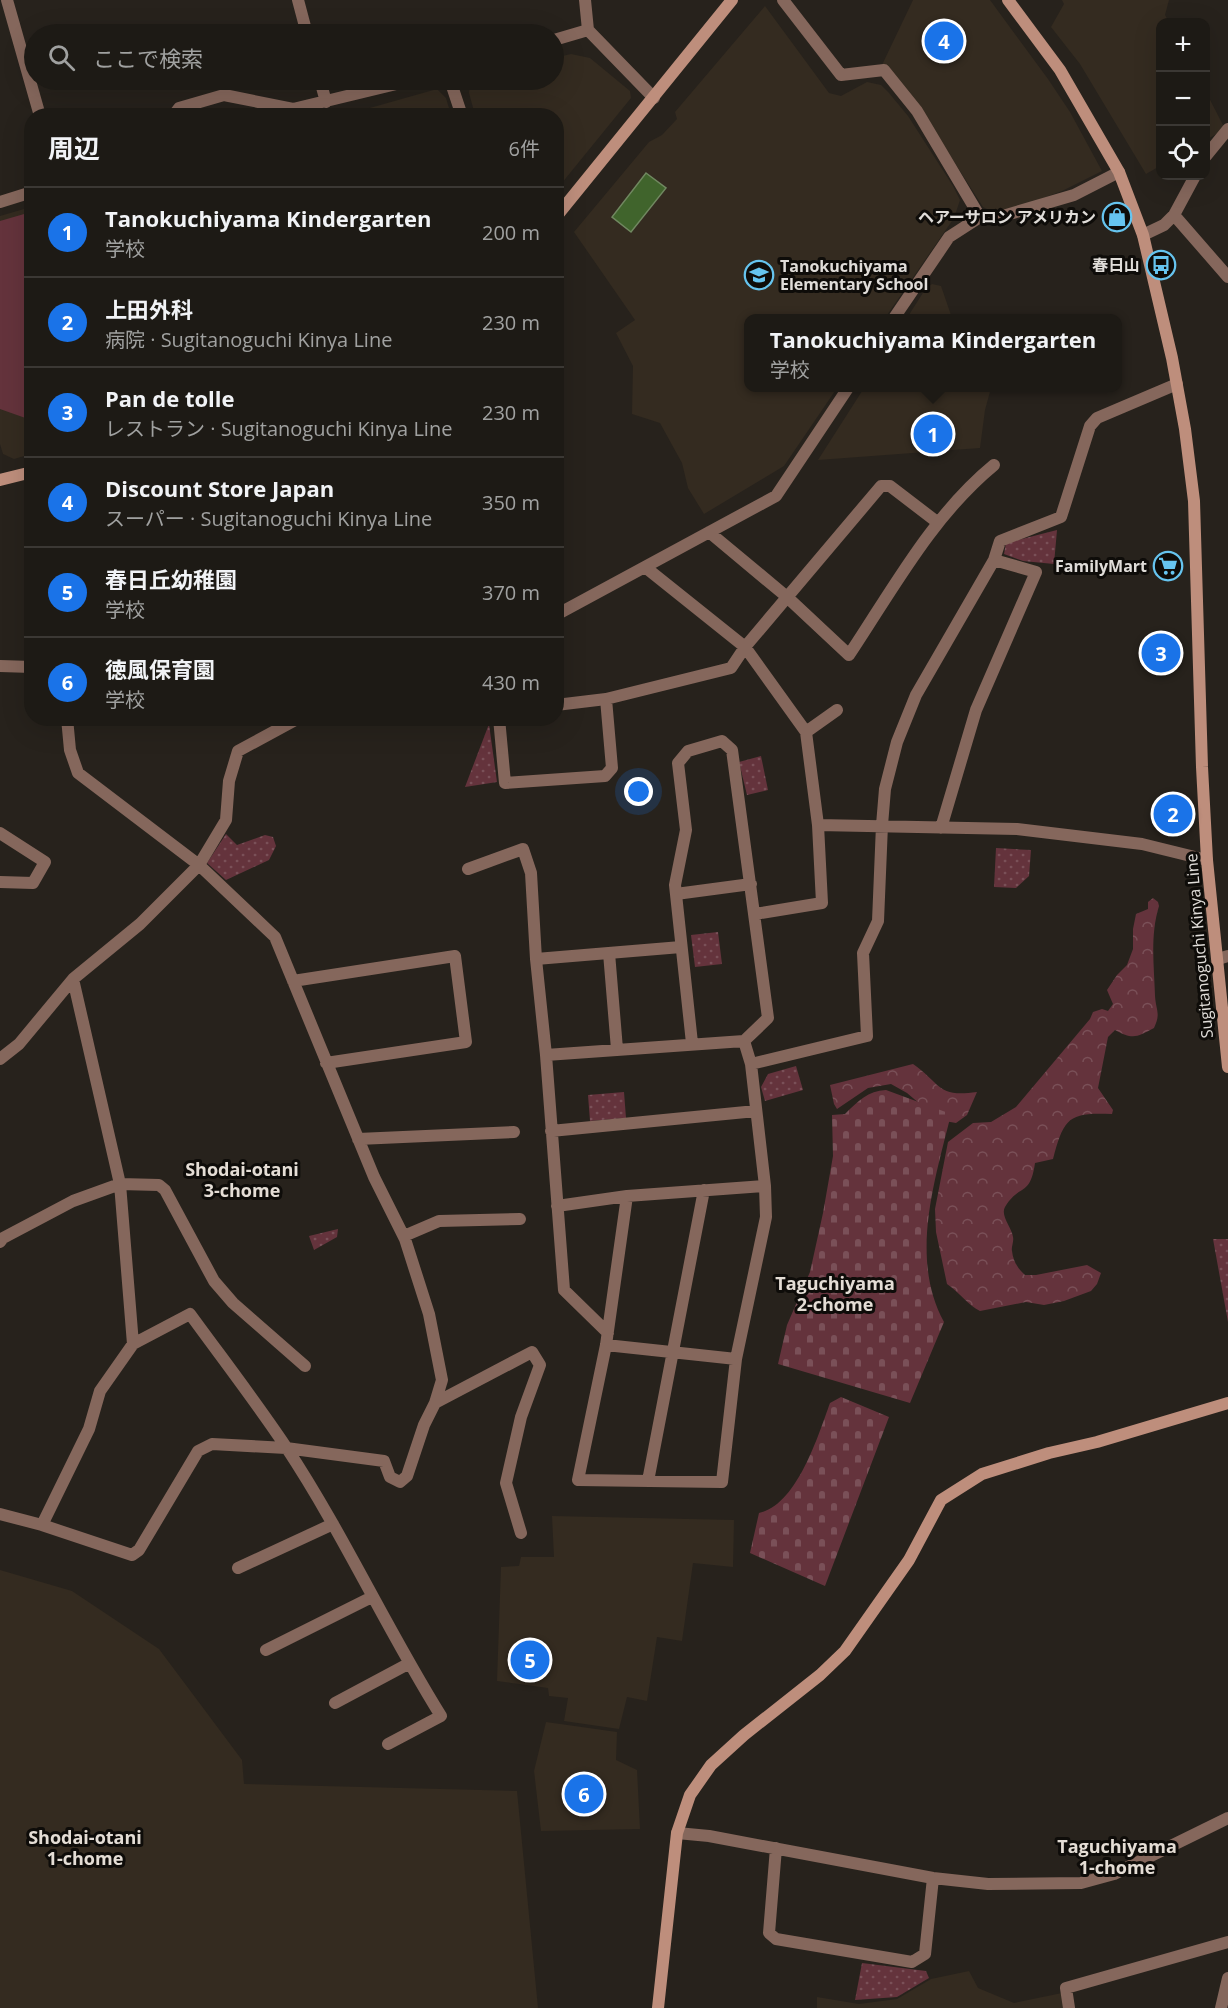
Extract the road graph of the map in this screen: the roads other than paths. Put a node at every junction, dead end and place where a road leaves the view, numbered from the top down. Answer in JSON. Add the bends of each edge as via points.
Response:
{"nodes":[{"id":1,"x":7,"y":0,"type":"edge"},
{"id":2,"x":298,"y":0,"type":"edge"},
{"id":3,"x":585,"y":0,"type":"edge"},
{"id":4,"x":732,"y":0,"type":"edge"},
{"id":5,"x":783,"y":0,"type":"edge"},
{"id":6,"x":1008,"y":0,"type":"edge"},
{"id":7,"x":304,"y":24,"type":"edge"},
{"id":8,"x":588,"y":30,"type":"junction"},
{"id":9,"x":564,"y":37,"type":"edge"},
{"id":10,"x":24,"y":60,"type":"edge"},
{"id":11,"x":33,"y":90,"type":"edge"},
{"id":12,"x":323,"y":90,"type":"edge"},
{"id":13,"x":373,"y":90,"type":"edge"},
{"id":14,"x":453,"y":90,"type":"edge"},
{"id":15,"x":654,"y":98,"type":"junction"},
{"id":16,"x":326,"y":102,"type":"junction"},
{"id":17,"x":38,"y":108,"type":"edge"},
{"id":18,"x":178,"y":108,"type":"edge"},
{"id":19,"x":288,"y":108,"type":"edge"},
{"id":20,"x":298,"y":108,"type":"edge"},
{"id":21,"x":459,"y":108,"type":"edge"},
{"id":22,"x":1228,"y":129,"type":"edge"},
{"id":23,"x":1210,"y":151,"type":"edge"},
{"id":24,"x":1119,"y":172,"type":"junction"},
{"id":25,"x":1193,"y":180,"type":"edge"},
{"id":26,"x":24,"y":194,"type":"edge"},
{"id":27,"x":0,"y":202,"type":"edge"},
{"id":28,"x":564,"y":208,"type":"edge"},
{"id":29,"x":1174,"y":215,"type":"junction"},
{"id":30,"x":980,"y":217,"type":"junction"},
{"id":31,"x":1143,"y":235,"type":"junction"},
{"id":32,"x":1228,"y":277,"type":"edge"},
{"id":33,"x":897,"y":314,"type":"edge"},
{"id":34,"x":1177,"y":384,"type":"junction"},
{"id":35,"x":845,"y":392,"type":"edge"},
{"id":36,"x":994,"y":465,"type":"dead end"},
{"id":37,"x":24,"y":473,"type":"edge"},
{"id":38,"x":1,"y":477,"type":"edge"},
{"id":39,"x":938,"y":522,"type":"junction"},
{"id":40,"x":709,"y":532,"type":"junction"},
{"id":41,"x":994,"y":560,"type":"junction"},
{"id":42,"x":645,"y":567,"type":"junction"},
{"id":43,"x":787,"y":597,"type":"junction"},
{"id":44,"x":564,"y":611,"type":"edge"},
{"id":45,"x":745,"y":647,"type":"junction"},
{"id":46,"x":0,"y":666,"type":"edge"},
{"id":47,"x":24,"y":667,"type":"edge"},
{"id":48,"x":606,"y":699,"type":"junction"},
{"id":49,"x":564,"y":704,"type":"edge"},
{"id":50,"x":837,"y":710,"type":"dead end"},
{"id":51,"x":68,"y":726,"type":"edge"},
{"id":52,"x":285,"y":726,"type":"edge"},
{"id":53,"x":500,"y":726,"type":"edge"},
{"id":54,"x":806,"y":732,"type":"junction"},
{"id":55,"x":818,"y":825,"type":"junction"},
{"id":56,"x":882,"y":825,"type":"junction"},
{"id":57,"x":941,"y":828,"type":"junction"},
{"id":58,"x":0,"y":833,"type":"edge"},
{"id":59,"x":1208,"y":860,"type":"junction"},
{"id":60,"x":199,"y":864,"type":"junction"},
{"id":61,"x":468,"y":869,"type":"dead end"},
{"id":62,"x":0,"y":882,"type":"edge"},
{"id":63,"x":751,"y":884,"type":"junction"},
{"id":64,"x":676,"y":894,"type":"junction"},
{"id":65,"x":755,"y":914,"type":"junction"},
{"id":66,"x":681,"y":947,"type":"junction"},
{"id":67,"x":609,"y":953,"type":"junction"},
{"id":68,"x":1223,"y":958,"type":"edge"},
{"id":69,"x":536,"y":959,"type":"junction"},
{"id":70,"x":73,"y":980,"type":"junction"},
{"id":71,"x":293,"y":981,"type":"junction"},
{"id":72,"x":744,"y":1041,"type":"junction"},
{"id":73,"x":692,"y":1044,"type":"junction"},
{"id":74,"x":617,"y":1049,"type":"junction"},
{"id":75,"x":2,"y":1054,"type":"edge"},
{"id":76,"x":546,"y":1055,"type":"junction"},
{"id":77,"x":326,"y":1063,"type":"junction"},
{"id":78,"x":751,"y":1064,"type":"junction"},
{"id":79,"x":1228,"y":1068,"type":"edge"},
{"id":80,"x":756,"y":1112,"type":"junction"},
{"id":81,"x":551,"y":1131,"type":"junction"},
{"id":82,"x":514,"y":1132,"type":"dead end"},
{"id":83,"x":358,"y":1139,"type":"junction"},
{"id":84,"x":120,"y":1184,"type":"junction"},
{"id":85,"x":765,"y":1186,"type":"junction"},
{"id":86,"x":704,"y":1190,"type":"junction"},
{"id":87,"x":627,"y":1196,"type":"junction"},
{"id":88,"x":557,"y":1206,"type":"junction"},
{"id":89,"x":520,"y":1219,"type":"dead end"},
{"id":90,"x":404,"y":1236,"type":"junction"},
{"id":91,"x":1,"y":1237,"type":"edge"},
{"id":92,"x":607,"y":1339,"type":"junction"},
{"id":93,"x":133,"y":1344,"type":"junction"},
{"id":94,"x":672,"y":1352,"type":"junction"},
{"id":95,"x":736,"y":1359,"type":"junction"},
{"id":96,"x":305,"y":1366,"type":"dead end"},
{"id":97,"x":435,"y":1403,"type":"junction"},
{"id":98,"x":1228,"y":1403,"type":"edge"},
{"id":99,"x":286,"y":1448,"type":"junction"},
{"id":100,"x":648,"y":1481,"type":"junction"},
{"id":101,"x":0,"y":1514,"type":"edge"},
{"id":102,"x":333,"y":1524,"type":"junction"},
{"id":103,"x":42,"y":1525,"type":"junction"},
{"id":104,"x":521,"y":1533,"type":"dead end"},
{"id":105,"x":238,"y":1568,"type":"dead end"},
{"id":106,"x":372,"y":1597,"type":"junction"},
{"id":107,"x":266,"y":1650,"type":"dead end"},
{"id":108,"x":408,"y":1664,"type":"junction"},
{"id":109,"x":335,"y":1703,"type":"dead end"},
{"id":110,"x":388,"y":1744,"type":"dead end"},
{"id":111,"x":1228,"y":1818,"type":"edge"},
{"id":112,"x":677,"y":1833,"type":"junction"},
{"id":113,"x":776,"y":1848,"type":"junction"},
{"id":114,"x":933,"y":1878,"type":"junction"},
{"id":115,"x":1228,"y":1942,"type":"edge"},
{"id":116,"x":1228,"y":1978,"type":"edge"},
{"id":117,"x":658,"y":2008,"type":"edge"},
{"id":118,"x":1069,"y":2008,"type":"edge"},
{"id":119,"x":1221,"y":2008,"type":"edge"}],
"edges":[{"from":1,"to":10,"type":"street"},
{"from":2,"to":7,"type":"street"},
{"from":3,"to":8,"type":"street"},
{"from":4,"to":15,"type":"street"},
{"from":5,"to":30,"type":"street","via":[[841,75],[884,70],[917,111]]},
{"from":6,"to":24,"type":"street","name":"Sugitanoguchi Kinya Line","via":[[1060,70]]},
{"from":8,"to":9,"type":"street"},
{"from":8,"to":15,"type":"street"},
{"from":11,"to":17,"type":"street"},
{"from":12,"to":16,"type":"street"},
{"from":13,"to":16,"type":"street"},
{"from":14,"to":21,"type":"street"},
{"from":15,"to":28,"type":"street"},
{"from":16,"to":20,"type":"street"},
{"from":18,"to":19,"type":"street","via":[[224,95]]},
{"from":22,"to":23,"type":"street"},
{"from":24,"to":30,"type":"street","via":[[1074,195],[996,218]]},
{"from":24,"to":31,"type":"street","name":"Sugitanoguchi Kinya Line"},
{"from":25,"to":29,"type":"street"},
{"from":26,"to":27,"type":"street"},
{"from":29,"to":31,"type":"street"},
{"from":29,"to":32,"type":"street"},
{"from":30,"to":33,"type":"street","via":[[949,237]]},
{"from":31,"to":34,"type":"street","name":"Sugitanoguchi Kinya Line"},
{"from":34,"to":41,"type":"street","via":[[1097,418],[1090,426],[1061,517],[1000,541]]},
{"from":34,"to":59,"type":"street","name":"Sugitanoguchi Kinya Line","via":[[1194,501]]},
{"from":35,"to":40,"type":"street","via":[[776,496]]},
{"from":36,"to":39,"type":"street","via":[[971,484]]},
{"from":37,"to":38,"type":"street"},
{"from":39,"to":43,"type":"street","via":[[890,486],[880,486]]},
{"from":39,"to":43,"type":"street","via":[[849,656]]},
{"from":40,"to":42,"type":"street"},
{"from":40,"to":43,"type":"street"},
{"from":41,"to":56,"type":"street","via":[[916,695],[897,742],[885,789]]},
{"from":41,"to":57,"type":"street","via":[[1036,572],[976,710]]},
{"from":42,"to":44,"type":"street"},
{"from":42,"to":45,"type":"street"},
{"from":43,"to":45,"type":"street"},
{"from":45,"to":48,"type":"street","via":[[731,668]]},
{"from":45,"to":54,"type":"street"},
{"from":46,"to":47,"type":"street"},
{"from":48,"to":49,"type":"street"},
{"from":48,"to":53,"type":"street","via":[[612,768],[605,776],[505,783]]},
{"from":50,"to":54,"type":"street"},
{"from":51,"to":60,"type":"street","via":[[78,773]]},
{"from":52,"to":60,"type":"street","via":[[238,752],[229,781],[226,820]]},
{"from":54,"to":55,"type":"street"},
{"from":55,"to":56,"type":"street"},
{"from":55,"to":65,"type":"street","via":[[822,903]]},
{"from":56,"to":57,"type":"street"},
{"from":56,"to":78,"type":"street","via":[[878,921],[863,952],[867,1036]]},
{"from":57,"to":59,"type":"street","via":[[1017,829],[1085,837],[1142,844]]},
{"from":58,"to":62,"type":"street","via":[[45,862],[33,883]]},
{"from":59,"to":68,"type":"street","name":"Sugitanoguchi Kinya Line"},
{"from":60,"to":70,"type":"street","via":[[140,924]]},
{"from":60,"to":71,"type":"street","via":[[275,937]]},
{"from":61,"to":69,"type":"street","via":[[523,849],[531,873]]},
{"from":63,"to":64,"type":"street"},
{"from":63,"to":64,"type":"street","via":[[732,750],[722,741],[688,751],[678,763],[686,830]]},
{"from":63,"to":65,"type":"street"},
{"from":64,"to":66,"type":"street"},
{"from":65,"to":72,"type":"street","via":[[768,1018]]},
{"from":66,"to":67,"type":"street"},
{"from":66,"to":73,"type":"street"},
{"from":67,"to":69,"type":"street"},
{"from":67,"to":74,"type":"street"},
{"from":68,"to":79,"type":"street","name":"Sugitanoguchi Kinya Line"},
{"from":69,"to":76,"type":"street"},
{"from":70,"to":75,"type":"street","via":[[19,1044]]},
{"from":70,"to":84,"type":"street"},
{"from":71,"to":77,"type":"street"},
{"from":71,"to":77,"type":"street","via":[[455,956],[466,1042]]},
{"from":72,"to":73,"type":"street"},
{"from":72,"to":78,"type":"street"},
{"from":73,"to":74,"type":"street"},
{"from":74,"to":76,"type":"street"},
{"from":76,"to":81,"type":"street"},
{"from":77,"to":83,"type":"street"},
{"from":78,"to":80,"type":"street"},
{"from":80,"to":81,"type":"street"},
{"from":80,"to":85,"type":"street"},
{"from":81,"to":88,"type":"street"},
{"from":82,"to":83,"type":"street"},
{"from":83,"to":90,"type":"street"},
{"from":84,"to":91,"type":"street","via":[[73,1201]]},
{"from":84,"to":93,"type":"street"},
{"from":84,"to":96,"type":"street","via":[[159,1185],[165,1190],[214,1281],[233,1303]]},
{"from":85,"to":86,"type":"street"},
{"from":85,"to":95,"type":"street","via":[[766,1217]]},
{"from":86,"to":87,"type":"street"},
{"from":86,"to":94,"type":"street"},
{"from":87,"to":88,"type":"street"},
{"from":87,"to":92,"type":"street"},
{"from":88,"to":92,"type":"street","via":[[564,1290]]},
{"from":89,"to":90,"type":"street","via":[[439,1221]]},
{"from":90,"to":97,"type":"street","via":[[429,1314],[440,1369],[442,1380]]},
{"from":92,"to":94,"type":"street"},
{"from":92,"to":100,"type":"street","via":[[578,1480]]},
{"from":93,"to":99,"type":"street","via":[[190,1314]]},
{"from":93,"to":103,"type":"street","via":[[100,1391],[89,1429]]},
{"from":94,"to":95,"type":"street"},
{"from":94,"to":100,"type":"street"},
{"from":95,"to":100,"type":"street","via":[[722,1482]]},
{"from":97,"to":99,"type":"street","via":[[407,1476],[400,1482],[390,1477],[384,1461]]},
{"from":97,"to":104,"type":"street","via":[[532,1352],[540,1365],[521,1417],[506,1483]]},
{"from":98,"to":112,"type":"street","via":[[982,1474],[941,1500],[909,1560],[845,1651],[711,1765],[690,1795]]},
{"from":99,"to":102,"type":"street"},
{"from":99,"to":103,"type":"street","via":[[212,1444],[198,1451],[132,1556]]},
{"from":101,"to":103,"type":"street"},
{"from":102,"to":105,"type":"street"},
{"from":102,"to":106,"type":"street"},
{"from":106,"to":107,"type":"street"},
{"from":106,"to":108,"type":"street"},
{"from":108,"to":109,"type":"street"},
{"from":108,"to":110,"type":"street","via":[[441,1716]]},
{"from":111,"to":114,"type":"street","via":[[1114,1874],[1081,1882],[988,1884]]},
{"from":112,"to":113,"type":"street"},
{"from":112,"to":117,"type":"street"},
{"from":113,"to":114,"type":"street"},
{"from":113,"to":114,"type":"street","via":[[769,1933],[776,1939],[912,1962],[925,1954]]},
{"from":115,"to":118,"type":"street","via":[[1066,1988]]},
{"from":116,"to":119,"type":"street"}]}
